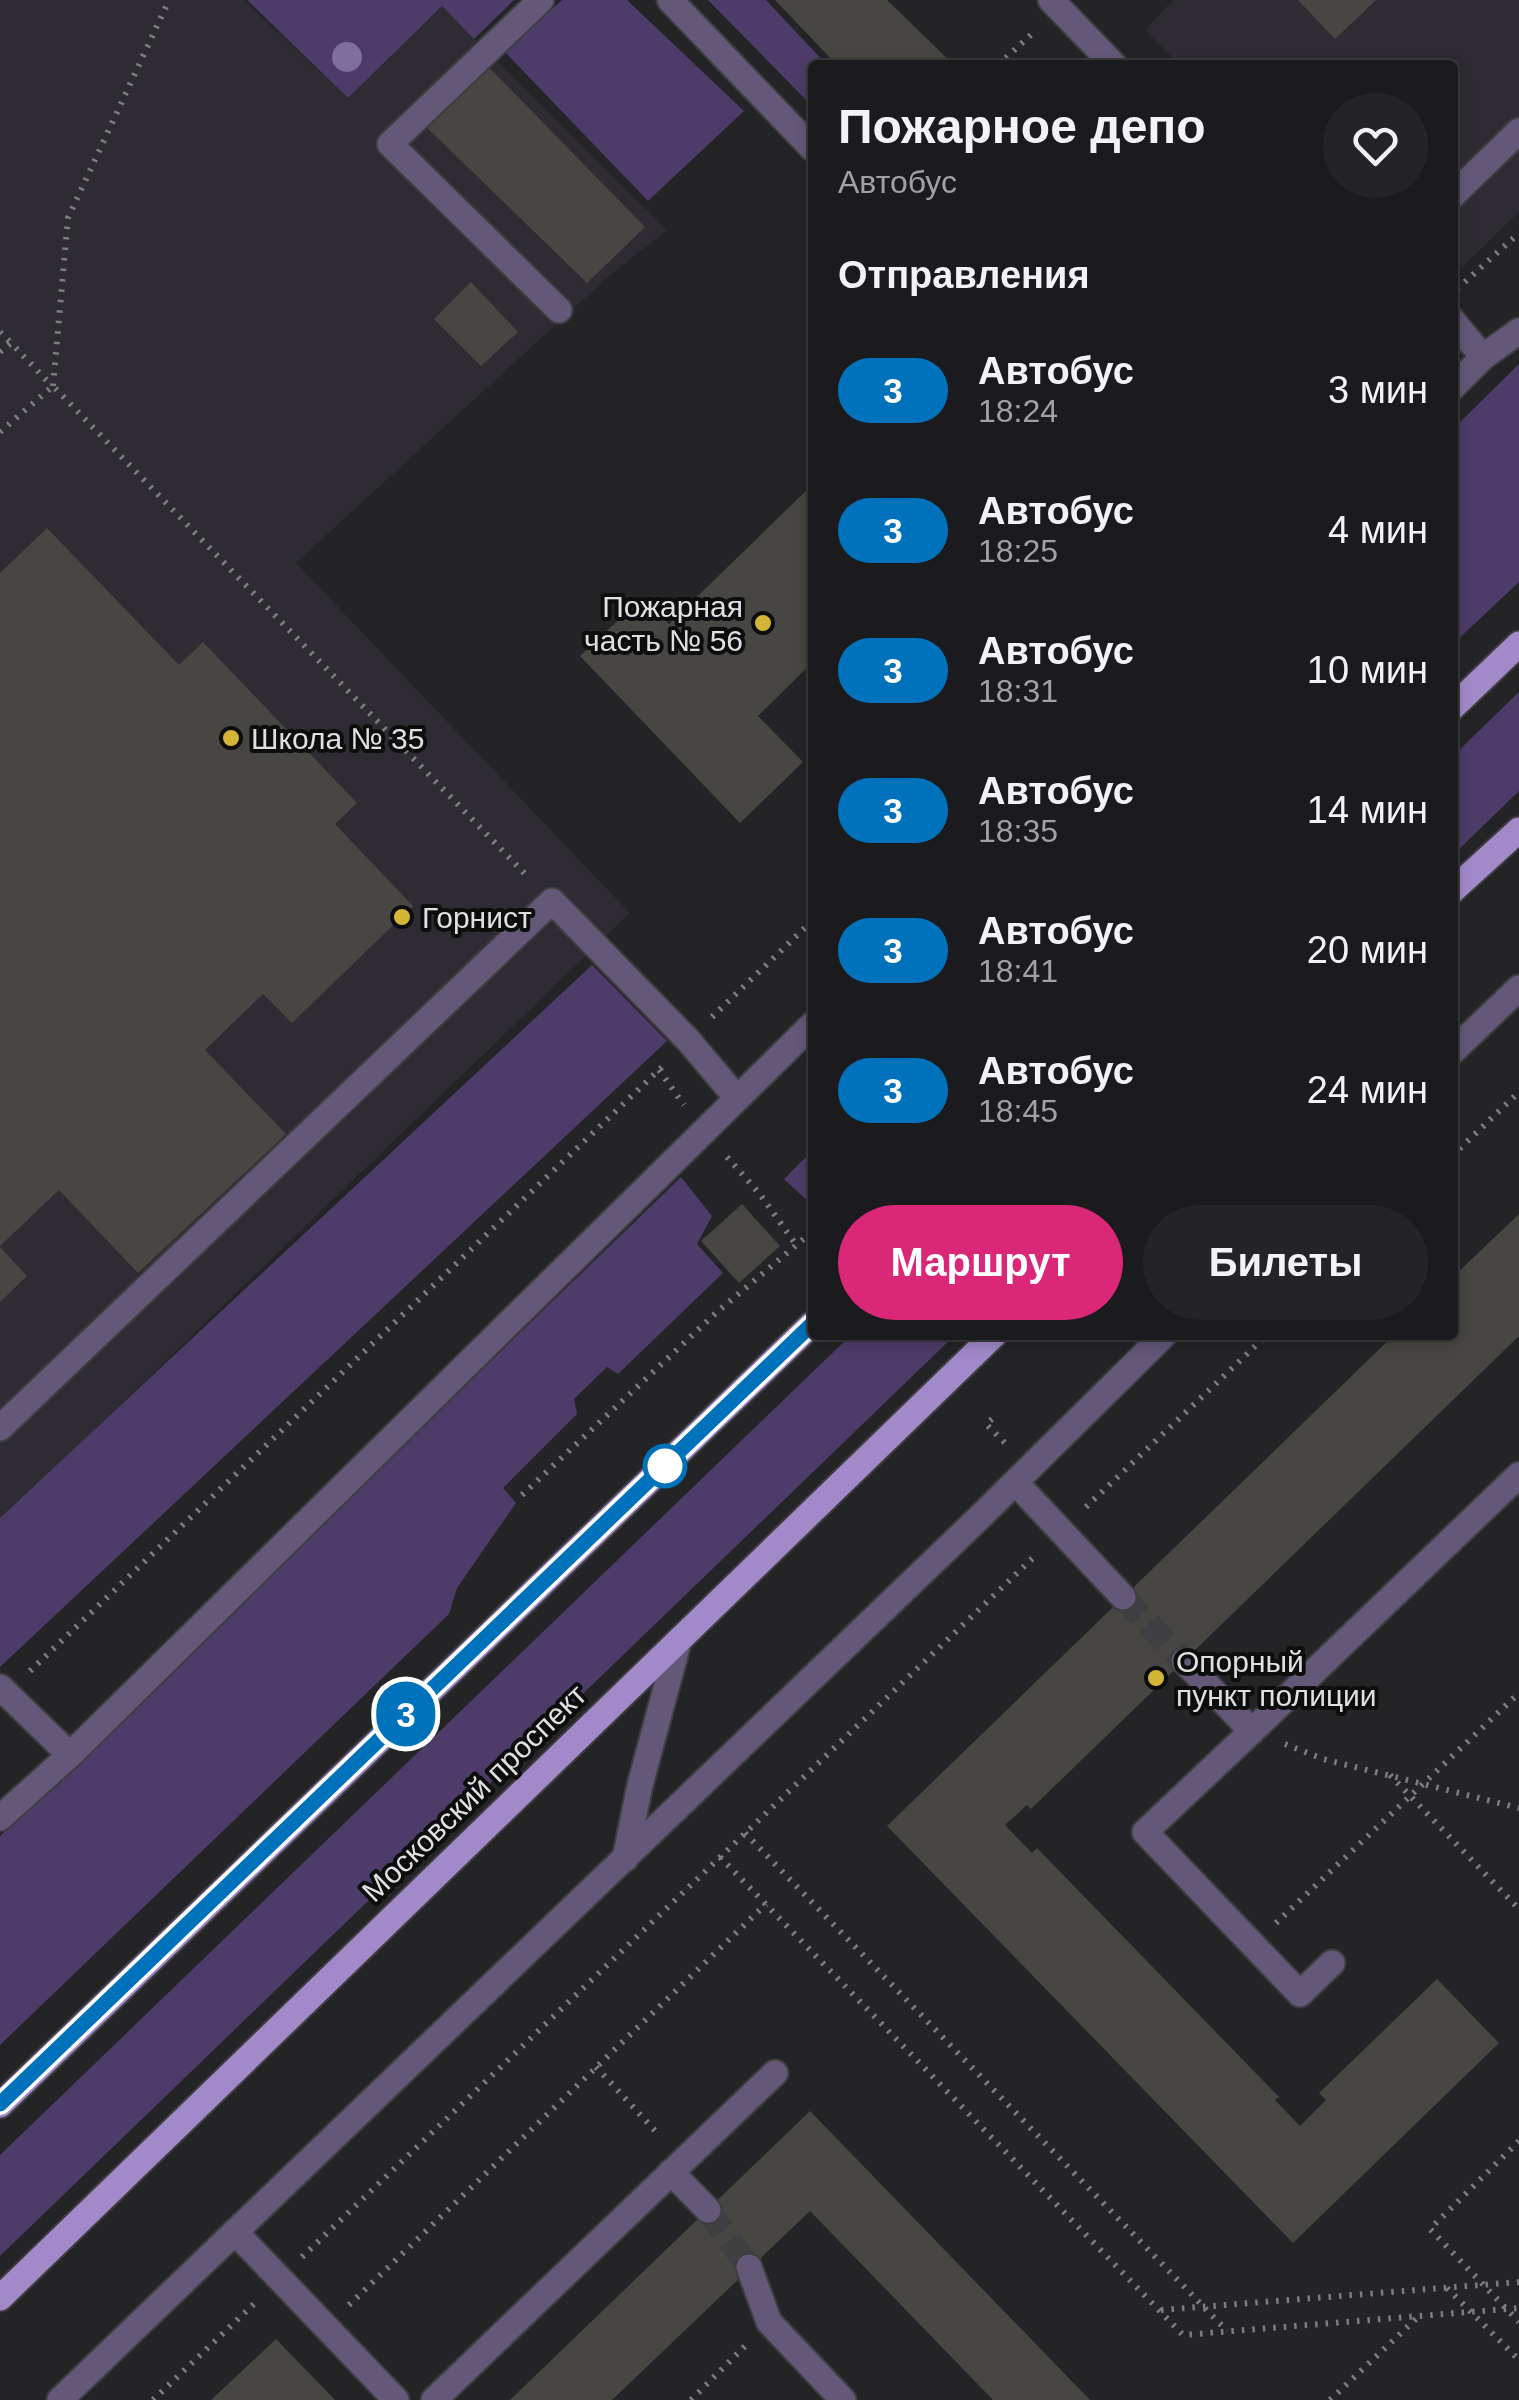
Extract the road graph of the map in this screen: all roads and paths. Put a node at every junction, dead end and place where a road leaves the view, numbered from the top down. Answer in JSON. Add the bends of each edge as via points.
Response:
{"nodes":[{"id":1,"x":170,"y":0,"type":"edge"},
{"id":2,"x":541,"y":0,"type":"edge"},
{"id":3,"x":670,"y":0,"type":"edge"},
{"id":4,"x":1055,"y":4,"type":"edge"},
{"id":5,"x":1003,"y":60,"type":"edge"},
{"id":6,"x":1109,"y":60,"type":"edge"},
{"id":7,"x":1519,"y":131,"type":"edge"},
{"id":8,"x":808,"y":144,"type":"edge"},
{"id":9,"x":1458,"y":190,"type":"edge"},
{"id":10,"x":1519,"y":233,"type":"edge"},
{"id":11,"x":1458,"y":289,"type":"edge"},
{"id":12,"x":560,"y":310,"type":"dead end"},
{"id":13,"x":1458,"y":327,"type":"edge"},
{"id":14,"x":1519,"y":331,"type":"edge"},
{"id":15,"x":0,"y":332,"type":"edge"},
{"id":16,"x":10,"y":343,"type":"junction"},
{"id":17,"x":0,"y":352,"type":"edge"},
{"id":18,"x":1483,"y":357,"type":"junction"},
{"id":19,"x":1458,"y":382,"type":"edge"},
{"id":20,"x":53,"y":386,"type":"junction"},
{"id":21,"x":0,"y":432,"type":"edge"},
{"id":22,"x":1519,"y":644,"type":"edge"},
{"id":23,"x":1458,"y":702,"type":"edge"},
{"id":24,"x":1519,"y":830,"type":"edge"},
{"id":25,"x":1458,"y":886,"type":"edge"},
{"id":26,"x":552,"y":901,"type":"junction"},
{"id":27,"x":808,"y":925,"type":"edge"},
{"id":28,"x":1519,"y":988,"type":"edge"},
{"id":29,"x":808,"y":1029,"type":"edge"},
{"id":30,"x":688,"y":1040,"type":"junction"},
{"id":31,"x":1458,"y":1046,"type":"edge"},
{"id":32,"x":1519,"y":1092,"type":"edge"},
{"id":33,"x":736,"y":1097,"type":"junction"},
{"id":34,"x":1458,"y":1150,"type":"edge"},
{"id":35,"x":808,"y":1235,"type":"edge"},
{"id":36,"x":808,"y":1328,"type":"edge"},
{"id":37,"x":989,"y":1340,"type":"edge"},
{"id":38,"x":1159,"y":1340,"type":"edge"},
{"id":39,"x":1262,"y":1340,"type":"edge"},
{"id":40,"x":0,"y":1428,"type":"edge"},
{"id":41,"x":1519,"y":1475,"type":"edge"},
{"id":42,"x":1016,"y":1483,"type":"junction"},
{"id":43,"x":522,"y":1494,"type":"dead end"},
{"id":44,"x":1059,"y":1532,"type":"junction"},
{"id":45,"x":1122,"y":1598,"type":"tunnel mouth"},
{"id":46,"x":679,"y":1640,"type":"junction"},
{"id":47,"x":1184,"y":1661,"type":"tunnel mouth"},
{"id":48,"x":3,"y":1690,"type":"edge"},
{"id":49,"x":1519,"y":1693,"type":"edge"},
{"id":50,"x":1252,"y":1730,"type":"junction"},
{"id":51,"x":70,"y":1755,"type":"junction"},
{"id":52,"x":1389,"y":1774,"type":"junction"},
{"id":53,"x":1423,"y":1784,"type":"junction"},
{"id":54,"x":1410,"y":1797,"type":"junction"},
{"id":55,"x":1519,"y":1808,"type":"edge"},
{"id":56,"x":0,"y":1818,"type":"edge"},
{"id":57,"x":745,"y":1833,"type":"junction"},
{"id":58,"x":720,"y":1857,"type":"junction"},
{"id":59,"x":625,"y":1858,"type":"junction"},
{"id":60,"x":766,"y":1904,"type":"junction"},
{"id":61,"x":1519,"y":1909,"type":"edge"},
{"id":62,"x":1253,"y":1944,"type":"junction"},
{"id":63,"x":1332,"y":1963,"type":"dead end"},
{"id":64,"x":596,"y":2067,"type":"junction"},
{"id":65,"x":775,"y":2073,"type":"dead end"},
{"id":66,"x":0,"y":2104,"type":"edge"},
{"id":67,"x":1519,"y":2142,"type":"edge"},
{"id":68,"x":677,"y":2167,"type":"junction"},
{"id":69,"x":708,"y":2210,"type":"tunnel mouth"},
{"id":70,"x":235,"y":2232,"type":"junction"},
{"id":71,"x":750,"y":2267,"type":"tunnel mouth"},
{"id":72,"x":280,"y":2279,"type":"junction"},
{"id":73,"x":1519,"y":2282,"type":"edge"},
{"id":74,"x":1484,"y":2285,"type":"junction"},
{"id":75,"x":1447,"y":2288,"type":"junction"},
{"id":76,"x":0,"y":2298,"type":"edge"},
{"id":77,"x":1201,"y":2308,"type":"junction"},
{"id":78,"x":1519,"y":2308,"type":"edge"},
{"id":79,"x":1506,"y":2309,"type":"junction"},
{"id":80,"x":1159,"y":2310,"type":"junction"},
{"id":81,"x":1471,"y":2312,"type":"junction"},
{"id":82,"x":1420,"y":2316,"type":"junction"},
{"id":83,"x":770,"y":2322,"type":"junction"},
{"id":84,"x":1519,"y":2322,"type":"edge"},
{"id":85,"x":326,"y":2327,"type":"junction"},
{"id":86,"x":1227,"y":2331,"type":"junction"},
{"id":87,"x":1519,"y":2360,"type":"edge"},
{"id":88,"x":60,"y":2400,"type":"edge"},
{"id":89,"x":153,"y":2400,"type":"edge"},
{"id":90,"x":396,"y":2400,"type":"edge"},
{"id":91,"x":434,"y":2400,"type":"edge"},
{"id":92,"x":692,"y":2400,"type":"edge"},
{"id":93,"x":843,"y":2400,"type":"edge"},
{"id":94,"x":1330,"y":2400,"type":"edge"}],
"edges":[{"from":1,"to":20,"type":"path","via":[[68,218]]},
{"from":2,"to":12,"type":"street","via":[[390,144]]},
{"from":3,"to":8,"type":"street"},
{"from":4,"to":5,"type":"path"},
{"from":4,"to":6,"type":"street"},
{"from":7,"to":9,"type":"street"},
{"from":10,"to":11,"type":"path"},
{"from":13,"to":18,"type":"street"},
{"from":14,"to":18,"type":"street"},
{"from":15,"to":16,"type":"path"},
{"from":16,"to":17,"type":"path"},
{"from":16,"to":20,"type":"path"},
{"from":18,"to":19,"type":"street"},
{"from":20,"to":21,"type":"path"},
{"from":20,"to":26,"type":"path"},
{"from":22,"to":23,"type":"main road"},
{"from":24,"to":25,"type":"main road"},
{"from":26,"to":30,"type":"street"},
{"from":26,"to":40,"type":"street"},
{"from":27,"to":30,"type":"path"},
{"from":28,"to":31,"type":"street"},
{"from":29,"to":33,"type":"street"},
{"from":30,"to":33,"type":"street"},
{"from":30,"to":48,"type":"path"},
{"from":32,"to":34,"type":"path"},
{"from":33,"to":51,"type":"street"},
{"from":35,"to":43,"type":"path"},
{"from":36,"to":66,"type":"main road"},
{"from":37,"to":46,"type":"main road","name":"Московский проспект"},
{"from":38,"to":42,"type":"street"},
{"from":39,"to":44,"type":"path"},
{"from":41,"to":50,"type":"street"},
{"from":42,"to":44,"type":"street"},
{"from":42,"to":59,"type":"street"},
{"from":44,"to":45,"type":"street"},
{"from":44,"to":57,"type":"path"},
{"from":46,"to":59,"type":"street"},
{"from":46,"to":76,"type":"main road","name":"Московский проспект"},
{"from":47,"to":50,"type":"street"},
{"from":48,"to":51,"type":"street"},
{"from":49,"to":53,"type":"path"},
{"from":50,"to":52,"type":"path","via":[[1323,1759]]},
{"from":50,"to":62,"type":"street","via":[[1145,1832]]},
{"from":51,"to":56,"type":"street"},
{"from":52,"to":53,"type":"path"},
{"from":52,"to":54,"type":"path"},
{"from":53,"to":54,"type":"path"},
{"from":53,"to":55,"type":"path"},
{"from":54,"to":61,"type":"path"},
{"from":54,"to":62,"type":"path"},
{"from":57,"to":58,"type":"path"},
{"from":57,"to":77,"type":"path"},
{"from":58,"to":60,"type":"path"},
{"from":58,"to":72,"type":"path"},
{"from":59,"to":70,"type":"street"},
{"from":60,"to":64,"type":"path"},
{"from":60,"to":80,"type":"path"},
{"from":62,"to":63,"type":"street","via":[[1300,1994]]},
{"from":64,"to":68,"type":"path"},
{"from":64,"to":85,"type":"path"},
{"from":65,"to":68,"type":"street"},
{"from":67,"to":74,"type":"path","via":[[1430,2229]]},
{"from":68,"to":69,"type":"street"},
{"from":68,"to":91,"type":"street"},
{"from":70,"to":72,"type":"street"},
{"from":70,"to":88,"type":"street"},
{"from":71,"to":83,"type":"street"},
{"from":72,"to":85,"type":"street"},
{"from":72,"to":89,"type":"path"},
{"from":73,"to":74,"type":"path"},
{"from":74,"to":75,"type":"path"},
{"from":74,"to":79,"type":"path"},
{"from":75,"to":77,"type":"path"},
{"from":75,"to":81,"type":"path"},
{"from":77,"to":80,"type":"path"},
{"from":77,"to":86,"type":"path"},
{"from":78,"to":79,"type":"path"},
{"from":79,"to":81,"type":"path"},
{"from":79,"to":84,"type":"path"},
{"from":80,"to":86,"type":"path","via":[[1183,2335]]},
{"from":81,"to":82,"type":"path"},
{"from":81,"to":87,"type":"path"},
{"from":82,"to":86,"type":"path"},
{"from":82,"to":94,"type":"path"},
{"from":83,"to":92,"type":"path"},
{"from":83,"to":93,"type":"street"},
{"from":85,"to":90,"type":"street"}]}
